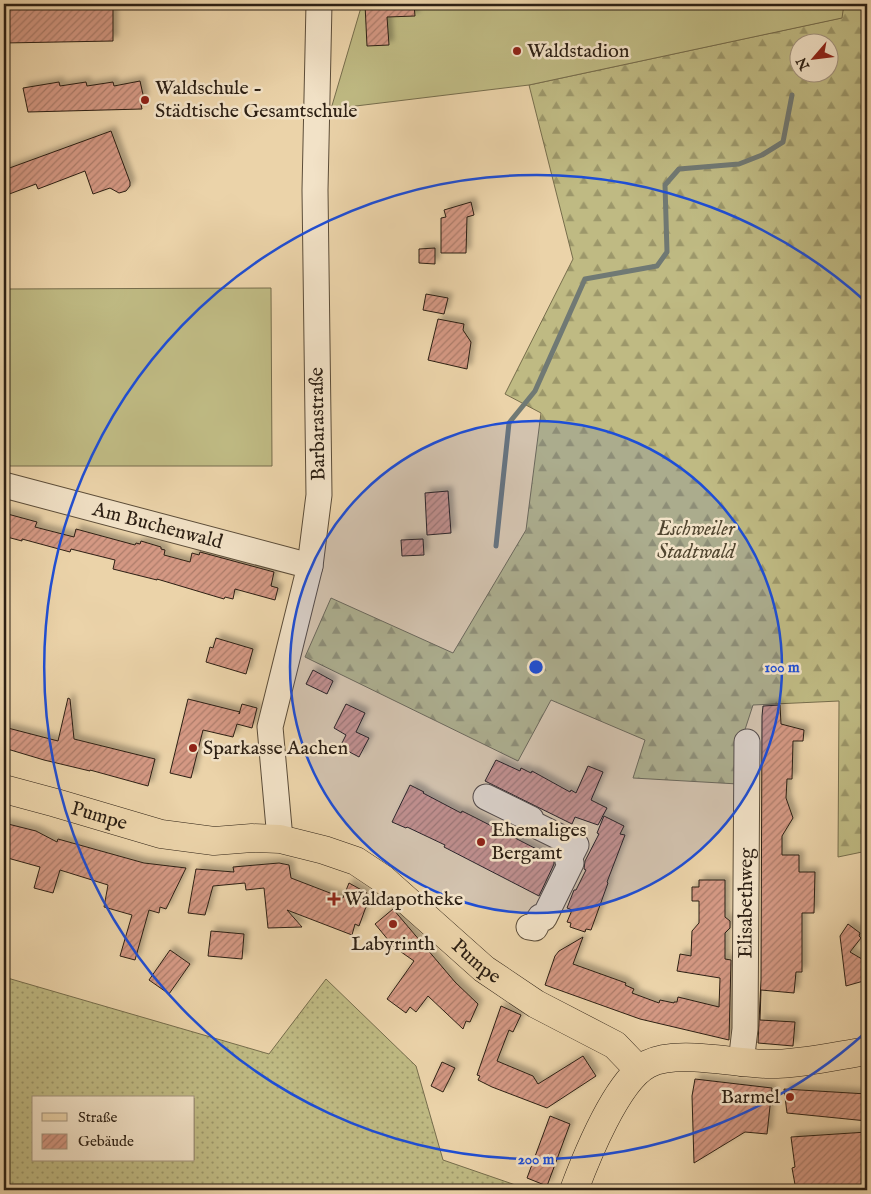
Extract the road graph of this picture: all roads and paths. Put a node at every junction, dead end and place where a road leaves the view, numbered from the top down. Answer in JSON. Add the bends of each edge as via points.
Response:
{"nodes":[{"id":1,"x":319,"y":4,"type":"edge"},
{"id":2,"x":4,"y":485,"type":"edge"},
{"id":3,"x":310,"y":566,"type":"junction"},
{"id":4,"x":747,"y":742,"type":"dead end"},
{"id":5,"x":4,"y":789,"type":"edge"},
{"id":6,"x":486,"y":797,"type":"dead end"},
{"id":7,"x":280,"y":839,"type":"junction"},
{"id":8,"x":530,"y":927,"type":"dead end"},
{"id":9,"x":867,"y":1051,"type":"edge"},
{"id":10,"x":741,"y":1063,"type":"junction"},
{"id":11,"x":640,"y":1070,"type":"junction"},
{"id":12,"x":574,"y":1190,"type":"edge"}],
"edges":[{"from":1,"to":3,"type":"street","name":"Barbarastraße","via":[[315,190],[319,495]]},
{"from":2,"to":3,"type":"street","name":"Am Buchenwald"},
{"from":3,"to":7,"type":"street","name":"Barbarastraße","via":[[270,727]]},
{"from":4,"to":10,"type":"street","name":"Elisabethweg","via":[[745,1029]]},
{"from":5,"to":7,"type":"main road","name":"Pumpe","via":[[161,834],[214,841]]},
{"from":6,"to":8,"type":"street","via":[[576,845],[568,862],[571,863],[544,918],[540,917],[535,928]]},
{"from":7,"to":11,"type":"main road","name":"Pumpe","via":[[356,861],[384,879],[484,969],[530,1001],[615,1045]]},
{"from":9,"to":10,"type":"main road","via":[[771,1064]]},
{"from":10,"to":11,"type":"main road","via":[[670,1058]]},
{"from":11,"to":12,"type":"main road","via":[[603,1122]]}]}
